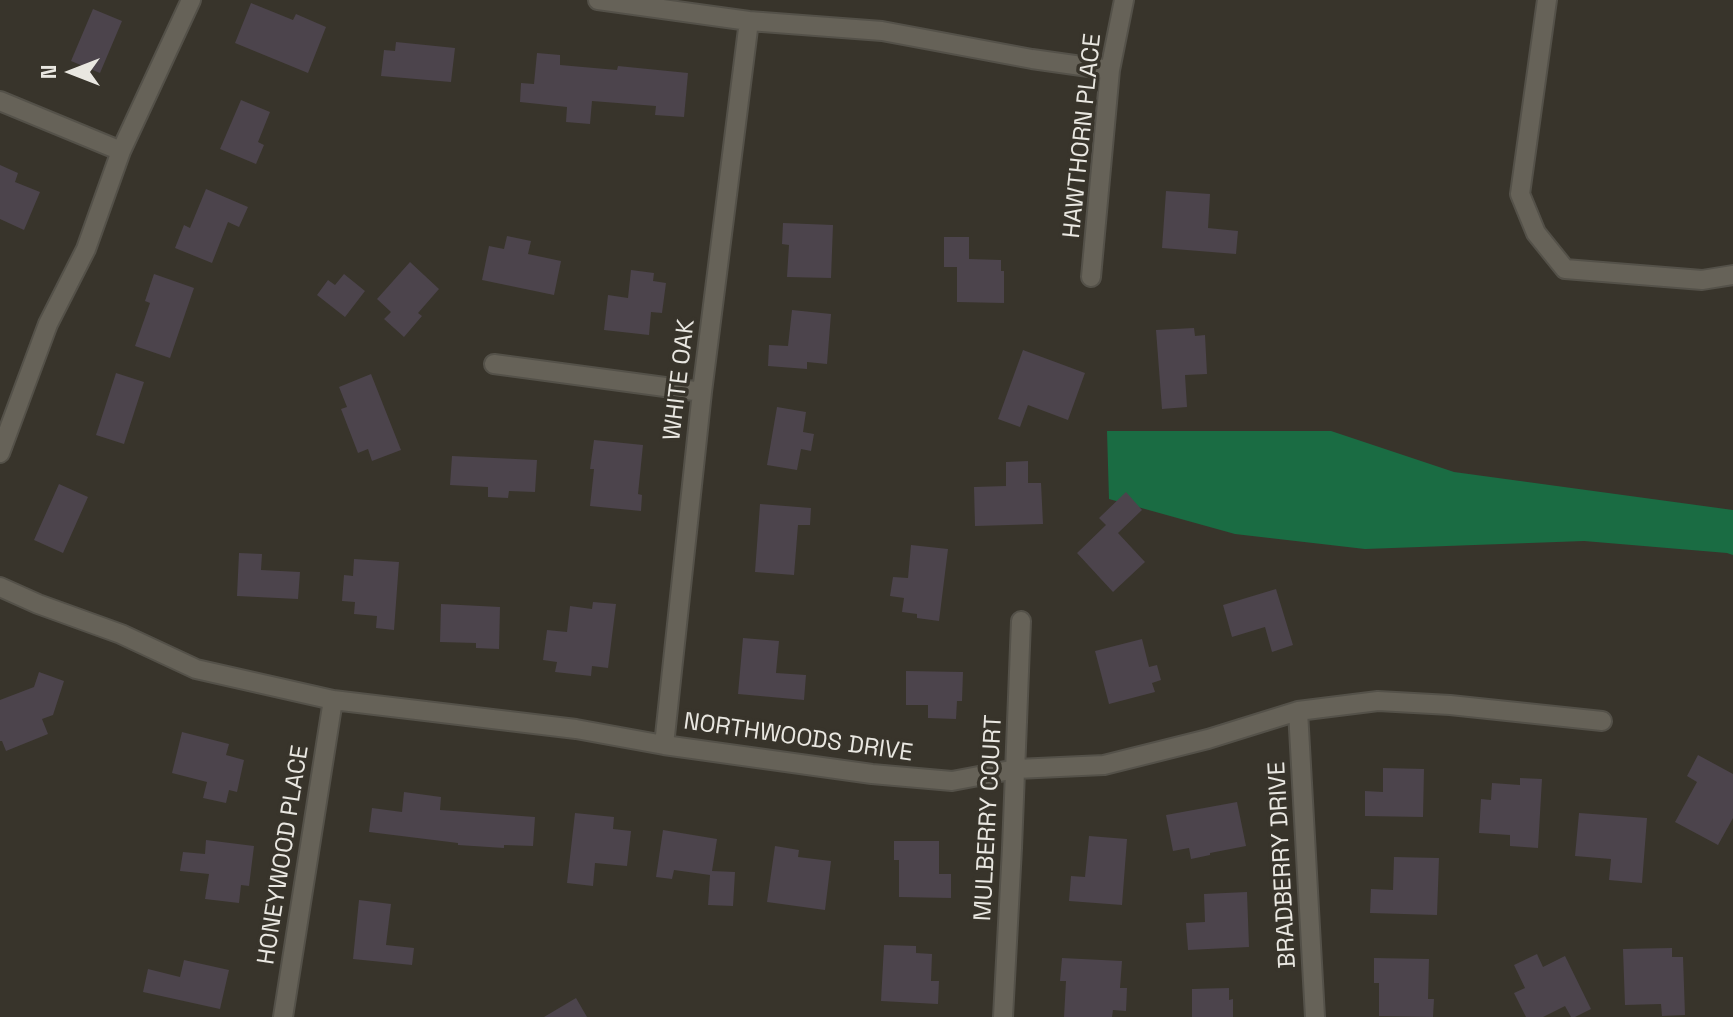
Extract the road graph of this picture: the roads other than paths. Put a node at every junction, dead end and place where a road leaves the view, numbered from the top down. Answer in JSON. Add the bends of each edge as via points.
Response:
{"nodes":[{"id":1,"x":191,"y":0,"type":"edge"},
{"id":2,"x":598,"y":0,"type":"edge"},
{"id":3,"x":1124,"y":0,"type":"edge"},
{"id":4,"x":1547,"y":0,"type":"edge"},
{"id":5,"x":749,"y":21,"type":"junction"},
{"id":6,"x":1110,"y":70,"type":"junction"},
{"id":7,"x":0,"y":101,"type":"edge"},
{"id":8,"x":121,"y":151,"type":"junction"},
{"id":9,"x":1733,"y":275,"type":"edge"},
{"id":10,"x":1091,"y":277,"type":"dead end"},
{"id":11,"x":494,"y":364,"type":"dead end"},
{"id":12,"x":702,"y":392,"type":"junction"},
{"id":13,"x":0,"y":453,"type":"edge"},
{"id":14,"x":0,"y":587,"type":"edge"},
{"id":15,"x":1021,"y":621,"type":"dead end"},
{"id":16,"x":333,"y":700,"type":"junction"},
{"id":17,"x":1298,"y":711,"type":"junction"},
{"id":18,"x":1602,"y":721,"type":"dead end"},
{"id":19,"x":664,"y":745,"type":"junction"},
{"id":20,"x":1016,"y":769,"type":"junction"},
{"id":21,"x":283,"y":1017,"type":"edge"},
{"id":22,"x":1003,"y":1017,"type":"edge"},
{"id":23,"x":1315,"y":1017,"type":"edge"}],
"edges":[{"from":1,"to":8,"type":"street"},
{"from":2,"to":5,"type":"street"},
{"from":3,"to":6,"type":"street","name":"HAWTHORN PLACE"},
{"from":4,"to":9,"type":"street","via":[[1520,194],[1536,233],[1565,269],[1702,280]]},
{"from":5,"to":6,"type":"street","via":[[882,31]]},
{"from":5,"to":12,"type":"street","name":"WHITE OAK"},
{"from":6,"to":10,"type":"street","name":"HAWTHORN PLACE"},
{"from":7,"to":8,"type":"street"},
{"from":8,"to":13,"type":"street"},
{"from":11,"to":12,"type":"street"},
{"from":12,"to":19,"type":"street","name":"WHITE OAK"},
{"from":14,"to":16,"type":"street","name":"NORTHWOODS DRIVE","via":[[196,669]]},
{"from":15,"to":20,"type":"street","name":"MULBERRY COURT"},
{"from":16,"to":19,"type":"street","name":"NORTHWOODS DRIVE"},
{"from":16,"to":21,"type":"street","name":"HONEYWOOD PLACE"},
{"from":17,"to":18,"type":"street","name":"NORTHWOODS DRIVE","via":[[1378,701]]},
{"from":17,"to":20,"type":"street","name":"NORTHWOODS DRIVE","via":[[1104,765]]},
{"from":17,"to":23,"type":"street","name":"BRADBERRY DRIVE"},
{"from":19,"to":20,"type":"street","name":"NORTHWOODS DRIVE","via":[[952,781]]},
{"from":20,"to":22,"type":"street","name":"MULBERRY COURT"}]}
